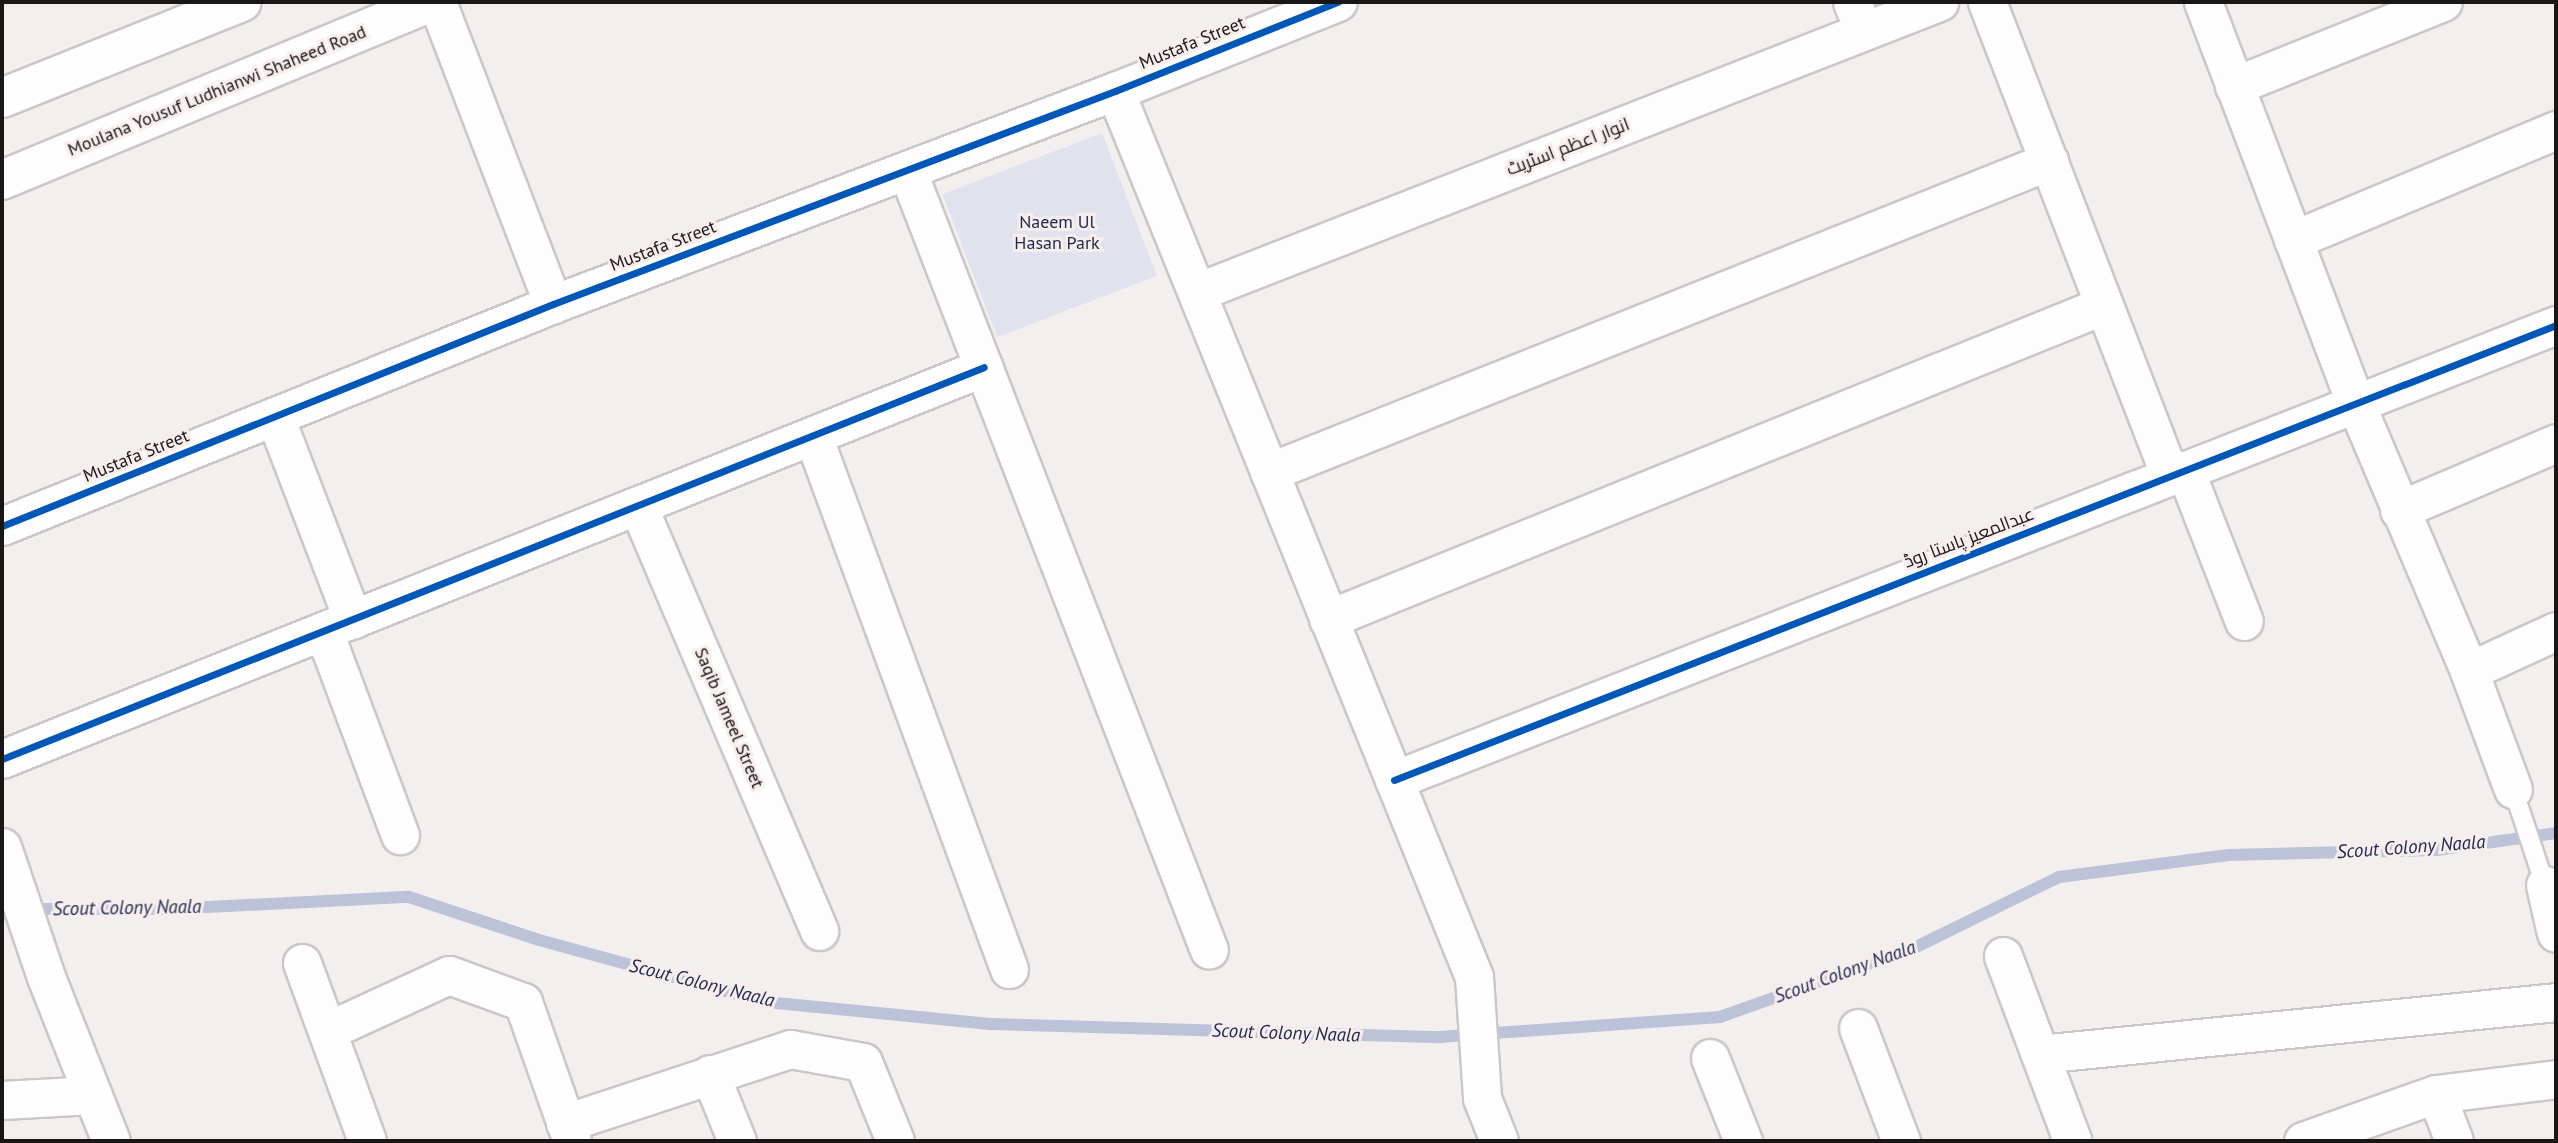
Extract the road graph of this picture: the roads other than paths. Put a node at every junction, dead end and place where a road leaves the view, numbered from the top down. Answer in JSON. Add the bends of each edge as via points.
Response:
{"nodes":[{"id":1,"x":242,"y":2,"type":"edge"},
{"id":2,"x":434,"y":2,"type":"edge"},
{"id":3,"x":1338,"y":2,"type":"edge"},
{"id":4,"x":1938,"y":2,"type":"edge"},
{"id":5,"x":1987,"y":2,"type":"edge"},
{"id":6,"x":2203,"y":2,"type":"edge"},
{"id":7,"x":2443,"y":2,"type":"edge"},
{"id":8,"x":200,"y":10,"type":"edge"},
{"id":9,"x":1858,"y":17,"type":"edge"},
{"id":10,"x":2235,"y":86,"type":"junction"},
{"id":11,"x":1115,"y":91,"type":"junction"},
{"id":12,"x":2,"y":98,"type":"edge"},
{"id":13,"x":2556,"y":130,"type":"edge"},
{"id":14,"x":2049,"y":162,"type":"junction"},
{"id":15,"x":907,"y":170,"type":"junction"},
{"id":16,"x":2,"y":180,"type":"edge"},
{"id":17,"x":2293,"y":240,"type":"junction"},
{"id":18,"x":1196,"y":292,"type":"junction"},
{"id":19,"x":553,"y":304,"type":"junction"},
{"id":20,"x":2104,"y":305,"type":"junction"},
{"id":21,"x":2556,"y":325,"type":"edge"},
{"id":22,"x":984,"y":367,"type":"junction"},
{"id":23,"x":2355,"y":402,"type":"junction"},
{"id":24,"x":275,"y":418,"type":"junction"},
{"id":25,"x":813,"y":436,"type":"junction"},
{"id":26,"x":2556,"y":443,"type":"edge"},
{"id":27,"x":1269,"y":471,"type":"junction"},
{"id":28,"x":2178,"y":473,"type":"junction"},
{"id":29,"x":638,"y":506,"type":"junction"},
{"id":30,"x":2399,"y":510,"type":"junction"},
{"id":31,"x":2,"y":526,"type":"edge"},
{"id":32,"x":1328,"y":619,"type":"junction"},
{"id":33,"x":2244,"y":621,"type":"dead end"},
{"id":34,"x":338,"y":626,"type":"junction"},
{"id":35,"x":2556,"y":631,"type":"edge"},
{"id":36,"x":2469,"y":671,"type":"junction"},
{"id":37,"x":2,"y":759,"type":"edge"},
{"id":38,"x":1394,"y":780,"type":"junction"},
{"id":39,"x":2513,"y":789,"type":"joint"},
{"id":40,"x":400,"y":835,"type":"dead end"},
{"id":41,"x":2,"y":848,"type":"edge"},
{"id":42,"x":2545,"y":885,"type":"joint"},
{"id":43,"x":819,"y":931,"type":"dead end"},
{"id":44,"x":2556,"y":933,"type":"edge"},
{"id":45,"x":1209,"y":950,"type":"dead end"},
{"id":46,"x":2003,"y":957,"type":"dead end"},
{"id":47,"x":302,"y":963,"type":"dead end"},
{"id":48,"x":1009,"y":969,"type":"dead end"},
{"id":49,"x":2556,"y":1002,"type":"edge"},
{"id":50,"x":1858,"y":1028,"type":"dead end"},
{"id":51,"x":327,"y":1031,"type":"junction"},
{"id":52,"x":2040,"y":1054,"type":"junction"},
{"id":53,"x":1710,"y":1058,"type":"dead end"},
{"id":54,"x":710,"y":1074,"type":"junction"},
{"id":55,"x":2556,"y":1079,"type":"edge"},
{"id":56,"x":2436,"y":1094,"type":"junction"},
{"id":57,"x":93,"y":1095,"type":"junction"},
{"id":58,"x":2,"y":1100,"type":"edge"},
{"id":59,"x":568,"y":1132,"type":"edge"},
{"id":60,"x":111,"y":1141,"type":"edge"},
{"id":61,"x":367,"y":1141,"type":"edge"},
{"id":62,"x":737,"y":1141,"type":"edge"},
{"id":63,"x":895,"y":1141,"type":"edge"},
{"id":64,"x":1499,"y":1141,"type":"edge"},
{"id":65,"x":1744,"y":1141,"type":"edge"},
{"id":66,"x":1901,"y":1141,"type":"edge"},
{"id":67,"x":2069,"y":1141,"type":"edge"},
{"id":68,"x":2303,"y":1141,"type":"edge"},
{"id":69,"x":2454,"y":1141,"type":"edge"}],
"edges":[{"from":1,"to":8,"type":"street"},
{"from":2,"to":16,"type":"street","name":"Moulana Yousuf Ludhianwi Shaheed Road"},
{"from":2,"to":19,"type":"street"},
{"from":3,"to":11,"type":"street","name":"Mustafa Street"},
{"from":4,"to":9,"type":"street","name":"انوار اعظم اسٹریٹ"},
{"from":5,"to":14,"type":"street"},
{"from":6,"to":10,"type":"street"},
{"from":7,"to":10,"type":"street"},
{"from":8,"to":12,"type":"street"},
{"from":9,"to":18,"type":"street","name":"انوار اعظم اسٹریٹ"},
{"from":10,"to":17,"type":"street"},
{"from":11,"to":15,"type":"street","name":"Mustafa Street"},
{"from":11,"to":18,"type":"street"},
{"from":13,"to":17,"type":"street"},
{"from":14,"to":20,"type":"street"},
{"from":14,"to":27,"type":"street"},
{"from":15,"to":19,"type":"street","name":"Mustafa Street"},
{"from":15,"to":22,"type":"street"},
{"from":17,"to":23,"type":"street"},
{"from":18,"to":27,"type":"street"},
{"from":19,"to":24,"type":"street","name":"Mustafa Street"},
{"from":20,"to":28,"type":"street"},
{"from":20,"to":32,"type":"street"},
{"from":21,"to":23,"type":"street","name":"عبدالمعیز پاستا روڈ"},
{"from":22,"to":25,"type":"street"},
{"from":22,"to":45,"type":"street"},
{"from":23,"to":28,"type":"street","name":"عبدالمعیز پاستا روڈ"},
{"from":23,"to":30,"type":"street"},
{"from":24,"to":31,"type":"street","name":"Mustafa Street"},
{"from":24,"to":34,"type":"street"},
{"from":25,"to":29,"type":"street"},
{"from":25,"to":48,"type":"street"},
{"from":26,"to":30,"type":"street"},
{"from":27,"to":32,"type":"street"},
{"from":28,"to":33,"type":"street"},
{"from":28,"to":38,"type":"street","name":"عبدالمعیز پاستا روڈ"},
{"from":29,"to":34,"type":"street"},
{"from":29,"to":43,"type":"street","name":"Saqib Jameel Street"},
{"from":30,"to":36,"type":"street"},
{"from":32,"to":38,"type":"street"},
{"from":34,"to":37,"type":"street"},
{"from":34,"to":40,"type":"street"},
{"from":35,"to":36,"type":"street"},
{"from":36,"to":39,"type":"street"},
{"from":38,"to":64,"type":"street","via":[[1474,977],[1482,1098]]},
{"from":39,"to":42,"type":"lane"},
{"from":41,"to":57,"type":"street"},
{"from":42,"to":44,"type":"street"},
{"from":46,"to":52,"type":"street"},
{"from":47,"to":51,"type":"street"},
{"from":49,"to":52,"type":"street"},
{"from":50,"to":66,"type":"street"},
{"from":51,"to":59,"type":"street","via":[[449,975],[523,1002]]},
{"from":51,"to":61,"type":"street"},
{"from":52,"to":67,"type":"street"},
{"from":53,"to":65,"type":"street"},
{"from":54,"to":59,"type":"street"},
{"from":54,"to":62,"type":"street"},
{"from":54,"to":63,"type":"street","via":[[790,1049],[863,1062]]},
{"from":55,"to":56,"type":"street"},
{"from":56,"to":68,"type":"street"},
{"from":56,"to":69,"type":"street"},
{"from":57,"to":58,"type":"street"},
{"from":57,"to":60,"type":"street"}]}
